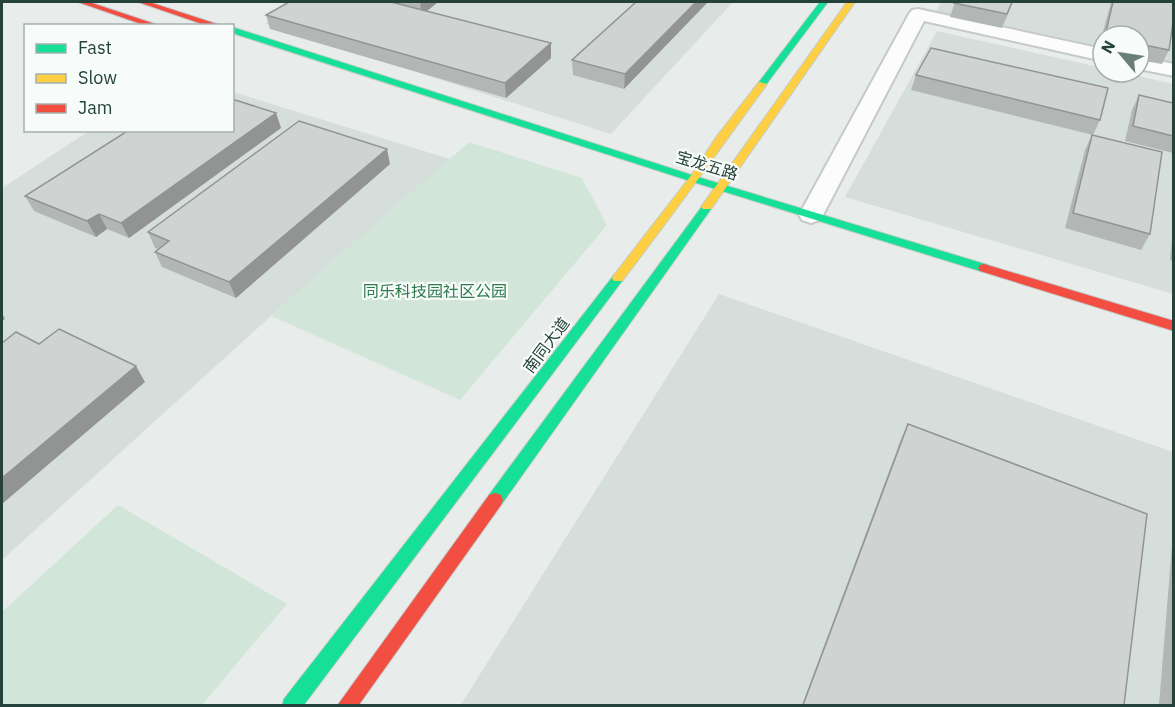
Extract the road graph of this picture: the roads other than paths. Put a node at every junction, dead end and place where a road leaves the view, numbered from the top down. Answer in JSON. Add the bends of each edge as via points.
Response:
{"nodes":[{"id":1,"x":82,"y":2,"type":"edge"},
{"id":2,"x":142,"y":2,"type":"edge"},
{"id":3,"x":824,"y":2,"type":"edge"},
{"id":4,"x":851,"y":2,"type":"edge"},
{"id":5,"x":151,"y":24,"type":"edge"},
{"id":6,"x":213,"y":24,"type":"edge"},
{"id":7,"x":234,"y":31,"type":"edge"},
{"id":8,"x":1091,"y":52,"type":"edge"},
{"id":9,"x":1151,"y":65,"type":"edge"},
{"id":10,"x":1173,"y":70,"type":"edge"},
{"id":11,"x":694,"y":179,"type":"junction"},
{"id":12,"x":722,"y":187,"type":"junction"},
{"id":13,"x":679,"y":189,"type":"junction"},
{"id":14,"x":718,"y":202,"type":"junction"},
{"id":15,"x":811,"y":215,"type":"junction"},
{"id":16,"x":1173,"y":326,"type":"edge"},
{"id":17,"x":291,"y":705,"type":"edge"},
{"id":18,"x":346,"y":705,"type":"edge"}],
"edges":[{"from":1,"to":5,"type":"main road"},
{"from":2,"to":6,"type":"main road"},
{"from":3,"to":11,"type":"main road","name":"南同大道"},
{"from":4,"to":12,"type":"main road"},
{"from":7,"to":11,"type":"main road","name":"宝龙五路"},
{"from":8,"to":15,"type":"street","via":[[918,15]]},
{"from":9,"to":10,"type":"street"},
{"from":11,"to":12,"type":"main road","name":"宝龙五路"},
{"from":11,"to":13,"type":"main road","name":"南同大道"},
{"from":12,"to":14,"type":"main road"},
{"from":12,"to":15,"type":"main road","name":"宝龙五路"},
{"from":13,"to":14,"type":"main road","name":"宝龙五路"},
{"from":13,"to":17,"type":"main road","name":"南同大道"},
{"from":14,"to":18,"type":"main road"},
{"from":15,"to":16,"type":"main road","name":"宝龙五路"}]}
